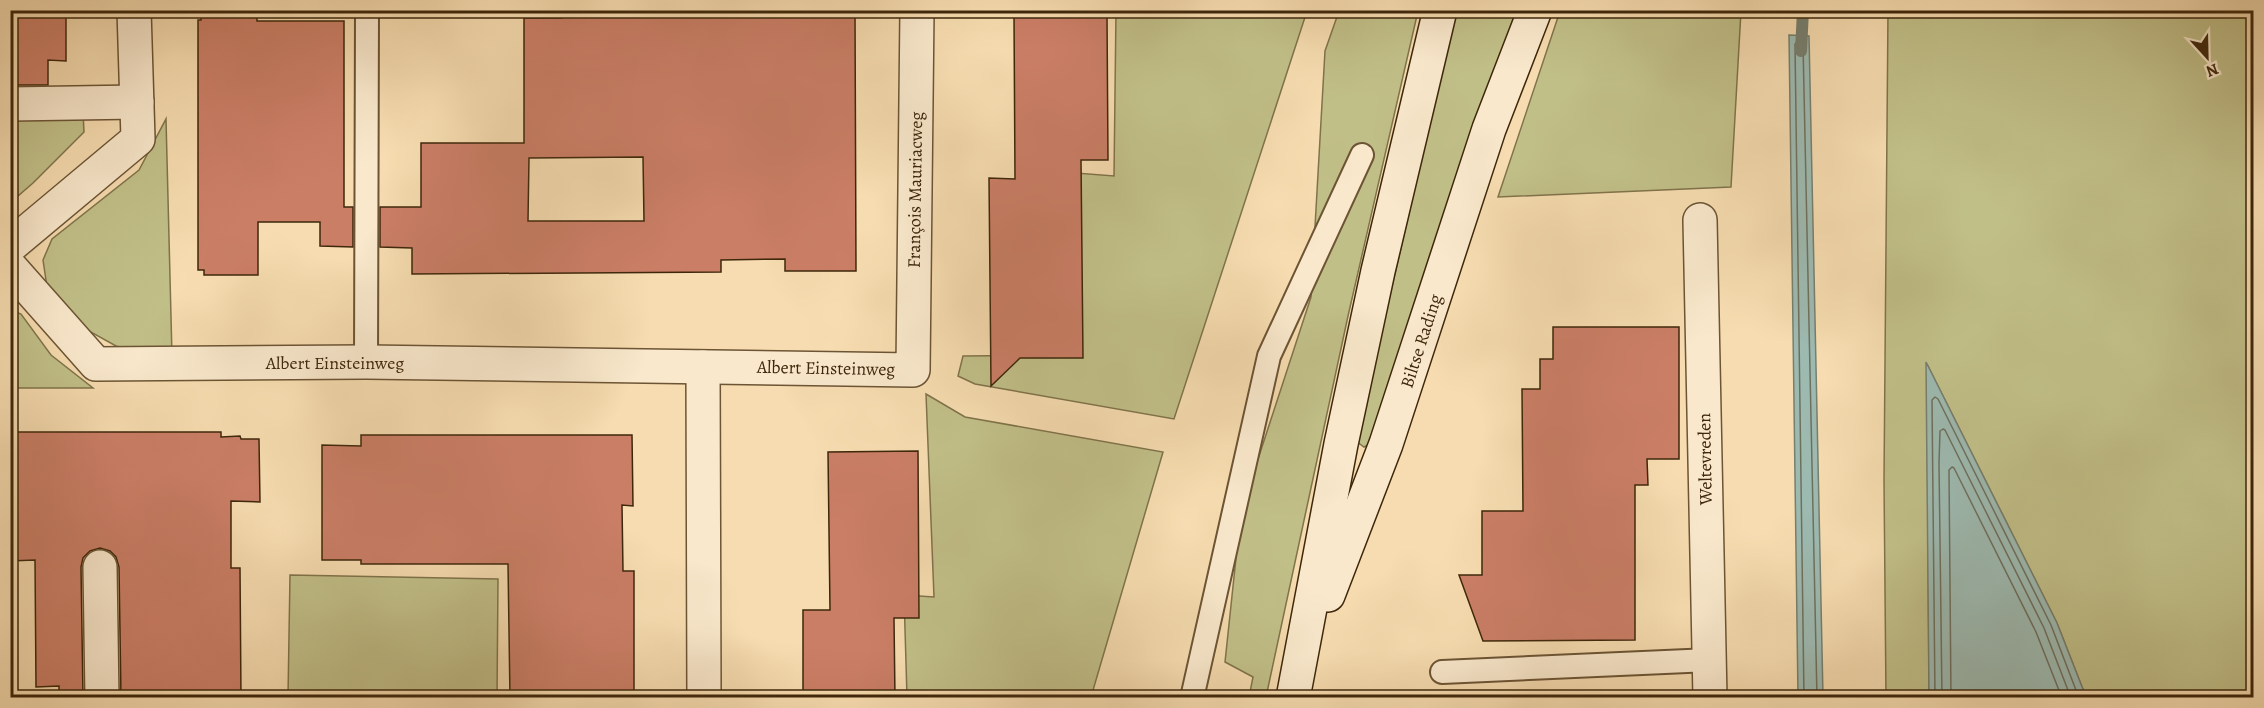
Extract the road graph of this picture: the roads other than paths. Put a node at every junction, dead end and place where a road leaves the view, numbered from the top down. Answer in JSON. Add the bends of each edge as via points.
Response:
{"nodes":[{"id":1,"x":134,"y":10,"type":"edge"},
{"id":2,"x":367,"y":10,"type":"edge"},
{"id":3,"x":917,"y":10,"type":"edge"},
{"id":4,"x":1440,"y":10,"type":"edge"},
{"id":5,"x":1535,"y":10,"type":"edge"},
{"id":6,"x":137,"y":102,"type":"junction"},
{"id":7,"x":10,"y":104,"type":"edge"},
{"id":8,"x":1362,"y":154,"type":"dead end"},
{"id":9,"x":1700,"y":220,"type":"dead end"},
{"id":10,"x":10,"y":246,"type":"edge"},
{"id":11,"x":10,"y":267,"type":"edge"},
{"id":12,"x":366,"y":362,"type":"junction"},
{"id":13,"x":703,"y":367,"type":"junction"},
{"id":14,"x":913,"y":370,"type":"joint"},
{"id":15,"x":100,"y":567,"type":"dead end"},
{"id":16,"x":1710,"y":660,"type":"junction"},
{"id":17,"x":1442,"y":672,"type":"dead end"},
{"id":18,"x":1296,"y":684,"type":"edge"},
{"id":19,"x":102,"y":698,"type":"edge"},
{"id":20,"x":704,"y":698,"type":"edge"},
{"id":21,"x":1192,"y":698,"type":"edge"},
{"id":22,"x":1710,"y":698,"type":"edge"}],
"edges":[{"from":1,"to":6,"type":"street"},
{"from":2,"to":12,"type":"lane"},
{"from":3,"to":14,"type":"street","name":"François Mauriacweg"},
{"from":4,"to":18,"type":"street","name":"Biltse Rading","via":[[1341,444]]},
{"from":5,"to":18,"type":"street","name":"Biltse Rading","via":[[1489,129],[1386,444]]},
{"from":6,"to":7,"type":"street"},
{"from":6,"to":10,"type":"street","via":[[138,139]]},
{"from":8,"to":21,"type":"lane","via":[[1269,356]]},
{"from":9,"to":16,"type":"street","name":"Weltevreden"},
{"from":11,"to":12,"type":"street","name":"Albert Einsteinweg","via":[[96,364]]},
{"from":12,"to":13,"type":"street","name":"Albert Einsteinweg"},
{"from":13,"to":14,"type":"street","name":"Albert Einsteinweg"},
{"from":13,"to":20,"type":"street"},
{"from":15,"to":19,"type":"street"},
{"from":16,"to":17,"type":"lane"},
{"from":16,"to":22,"type":"street","name":"Weltevreden"}]}
